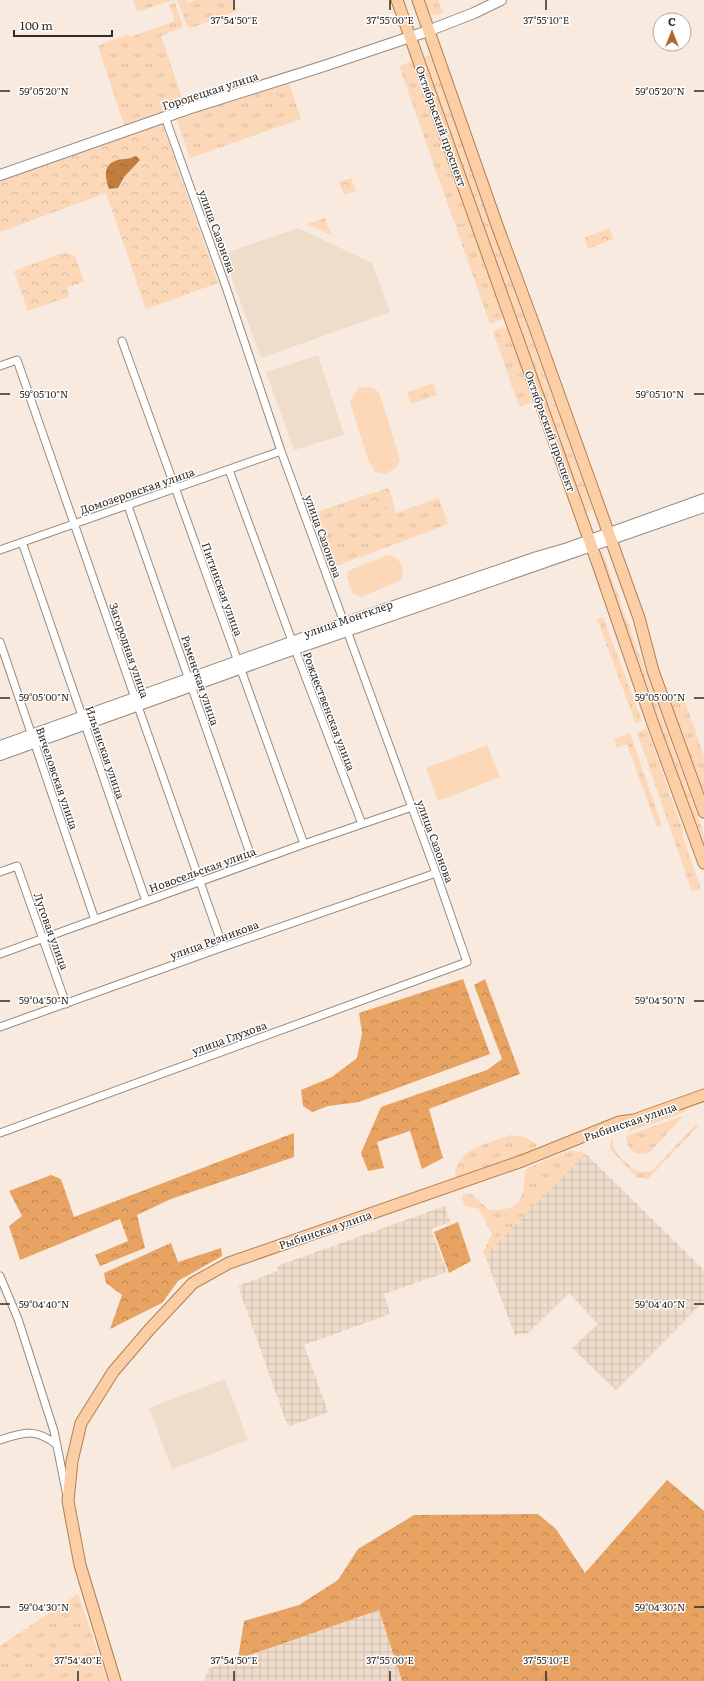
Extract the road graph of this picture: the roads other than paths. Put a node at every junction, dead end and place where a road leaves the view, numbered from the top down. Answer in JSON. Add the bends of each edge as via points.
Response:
{"nodes":[{"id":1,"x":397,"y":0,"type":"edge"},
{"id":2,"x":418,"y":0,"type":"edge"},
{"id":3,"x":501,"y":0,"type":"edge"},
{"id":4,"x":428,"y":31,"type":"junction"},
{"id":5,"x":410,"y":37,"type":"junction"},
{"id":6,"x":165,"y":117,"type":"junction"},
{"id":7,"x":0,"y":175,"type":"edge"},
{"id":8,"x":122,"y":341,"type":"dead end"},
{"id":9,"x":0,"y":366,"type":"edge"},
{"id":10,"x":281,"y":451,"type":"junction"},
{"id":11,"x":229,"y":470,"type":"junction"},
{"id":12,"x":175,"y":489,"type":"junction"},
{"id":13,"x":704,"y":499,"type":"edge"},
{"id":14,"x":128,"y":506,"type":"junction"},
{"id":15,"x":704,"y":507,"type":"edge"},
{"id":16,"x":75,"y":524,"type":"junction"},
{"id":17,"x":610,"y":537,"type":"junction"},
{"id":18,"x":22,"y":542,"type":"junction"},
{"id":19,"x":590,"y":543,"type":"junction"},
{"id":20,"x":0,"y":550,"type":"edge"},
{"id":21,"x":346,"y":627,"type":"junction"},
{"id":22,"x":0,"y":642,"type":"edge"},
{"id":23,"x":293,"y":646,"type":"junction"},
{"id":24,"x":240,"y":665,"type":"junction"},
{"id":25,"x":190,"y":683,"type":"junction"},
{"id":26,"x":136,"y":702,"type":"junction"},
{"id":27,"x":83,"y":721,"type":"junction"},
{"id":28,"x":33,"y":738,"type":"junction"},
{"id":29,"x":0,"y":746,"type":"edge"},
{"id":30,"x":0,"y":755,"type":"edge"},
{"id":31,"x":412,"y":807,"type":"junction"},
{"id":32,"x":704,"y":812,"type":"edge"},
{"id":33,"x":362,"y":824,"type":"junction"},
{"id":34,"x":304,"y":844,"type":"junction"},
{"id":35,"x":253,"y":862,"type":"junction"},
{"id":36,"x":704,"y":863,"type":"edge"},
{"id":37,"x":0,"y":872,"type":"edge"},
{"id":38,"x":436,"y":873,"type":"junction"},
{"id":39,"x":200,"y":882,"type":"junction"},
{"id":40,"x":146,"y":901,"type":"junction"},
{"id":41,"x":95,"y":920,"type":"junction"},
{"id":42,"x":43,"y":939,"type":"junction"},
{"id":43,"x":223,"y":946,"type":"junction"},
{"id":44,"x":0,"y":954,"type":"edge"},
{"id":45,"x":467,"y":962,"type":"joint"},
{"id":46,"x":66,"y":1004,"type":"junction"},
{"id":47,"x":0,"y":1027,"type":"edge"},
{"id":48,"x":704,"y":1088,"type":"edge"},
{"id":49,"x":704,"y":1095,"type":"edge"},
{"id":50,"x":619,"y":1122,"type":"junction"},
{"id":51,"x":0,"y":1133,"type":"edge"},
{"id":52,"x":0,"y":1276,"type":"edge"},
{"id":53,"x":0,"y":1440,"type":"edge"},
{"id":54,"x":57,"y":1445,"type":"junction"},
{"id":55,"x":68,"y":1501,"type":"junction"},
{"id":56,"x":115,"y":1681,"type":"edge"}],
"edges":[{"from":1,"to":5,"type":"main road","name":"Октябрьский проспект"},
{"from":2,"to":4,"type":"main road","name":"Октябрьский проспект"},
{"from":3,"to":4,"type":"street","name":"Городецкая улица"},
{"from":4,"to":5,"type":"street","name":"Городецкая улица"},
{"from":4,"to":17,"type":"main road","name":"Октябрьский проспект"},
{"from":5,"to":6,"type":"street","name":"Городецкая улица"},
{"from":5,"to":19,"type":"main road","name":"Октябрьский проспект"},
{"from":6,"to":7,"type":"street","name":"Городецкая улица"},
{"from":6,"to":10,"type":"street","name":"улица Сазонова"},
{"from":8,"to":12,"type":"street","name":"Питинская улица"},
{"from":9,"to":16,"type":"street","name":"Загородная улица","via":[[17,360]]},
{"from":10,"to":11,"type":"street","name":"Домозеровская улица"},
{"from":10,"to":21,"type":"street","name":"улица Сазонова"},
{"from":11,"to":12,"type":"street","name":"Домозеровская улица"},
{"from":11,"to":23,"type":"street","name":"Рождественская улица"},
{"from":12,"to":14,"type":"street","name":"Домозеровская улица"},
{"from":12,"to":24,"type":"street","name":"Питинская улица"},
{"from":13,"to":17,"type":"street","name":"улица Монтклер"},
{"from":14,"to":16,"type":"street","name":"Домозеровская улица"},
{"from":14,"to":25,"type":"street","name":"Раменская улица"},
{"from":15,"to":17,"type":"street","name":"улица Монтклер"},
{"from":16,"to":18,"type":"street","name":"Домозеровская улица"},
{"from":16,"to":26,"type":"street","name":"Загородная улица"},
{"from":17,"to":19,"type":"street","name":"улица Монтклер"},
{"from":17,"to":32,"type":"main road","name":"Октябрьский проспект","via":[[639,618],[653,671]]},
{"from":18,"to":20,"type":"street","name":"Домозеровская улица"},
{"from":18,"to":27,"type":"street","name":"Ильинская улица"},
{"from":19,"to":21,"type":"street","name":"улица Монтклер"},
{"from":19,"to":36,"type":"main road","name":"Октябрьский проспект"},
{"from":21,"to":23,"type":"street","name":"улица Монтклер"},
{"from":21,"to":31,"type":"street","name":"улица Сазонова"},
{"from":22,"to":28,"type":"street","name":"Вичеловская улица"},
{"from":23,"to":24,"type":"street","name":"улица Монтклер"},
{"from":23,"to":33,"type":"street","name":"Рождественская улица"},
{"from":24,"to":25,"type":"street","name":"улица Монтклер"},
{"from":24,"to":34,"type":"street","name":"Питинская улица"},
{"from":25,"to":26,"type":"street","name":"улица Монтклер"},
{"from":25,"to":35,"type":"street","name":"Раменская улица"},
{"from":26,"to":27,"type":"street","name":"улица Монтклер"},
{"from":26,"to":39,"type":"street","name":"Загородная улица"},
{"from":27,"to":28,"type":"street","name":"улица Монтклер"},
{"from":27,"to":40,"type":"street","name":"Ильинская улица"},
{"from":28,"to":29,"type":"street","name":"улица Монтклер"},
{"from":28,"to":30,"type":"street","name":"улица Монтклер"},
{"from":28,"to":41,"type":"street","name":"Вичеловская улица"},
{"from":31,"to":33,"type":"street","name":"Новосельская улица"},
{"from":31,"to":38,"type":"street","name":"улица Сазонова"},
{"from":33,"to":34,"type":"street","name":"Новосельская улица"},
{"from":34,"to":35,"type":"street","name":"Новосельская улица"},
{"from":35,"to":39,"type":"street","name":"Новосельская улица"},
{"from":37,"to":42,"type":"street","name":"Луговая улица","via":[[17,866]]},
{"from":38,"to":43,"type":"street","name":"улица Резникова"},
{"from":38,"to":45,"type":"street","name":"улица Сазонова"},
{"from":39,"to":40,"type":"street","name":"Новосельская улица"},
{"from":39,"to":43,"type":"street","name":"Загородная улица"},
{"from":40,"to":41,"type":"street","name":"Новосельская улица"},
{"from":41,"to":42,"type":"street","name":"Новосельская улица"},
{"from":42,"to":44,"type":"street","name":"Новосельская улица"},
{"from":42,"to":46,"type":"street","name":"Луговая улица"},
{"from":43,"to":46,"type":"street","name":"улица Резникова"},
{"from":45,"to":51,"type":"street","name":"улица Глухова"},
{"from":46,"to":47,"type":"street","name":"улица Резникова"},
{"from":48,"to":50,"type":"main road","via":[[632,1114]]},
{"from":49,"to":50,"type":"main road","name":"Рыбинская улица","via":[[634,1120]]},
{"from":50,"to":55,"type":"main road","name":"Рыбинская улица","via":[[522,1161],[229,1263],[193,1283],[113,1372],[81,1423],[72,1461]]},
{"from":52,"to":54,"type":"street","via":[[18,1319]]},
{"from":53,"to":54,"type":"street","via":[[21,1433],[34,1433]]},
{"from":54,"to":55,"type":"street"},
{"from":55,"to":56,"type":"main road","name":"Рыбинская улица","via":[[80,1565]]}]}
